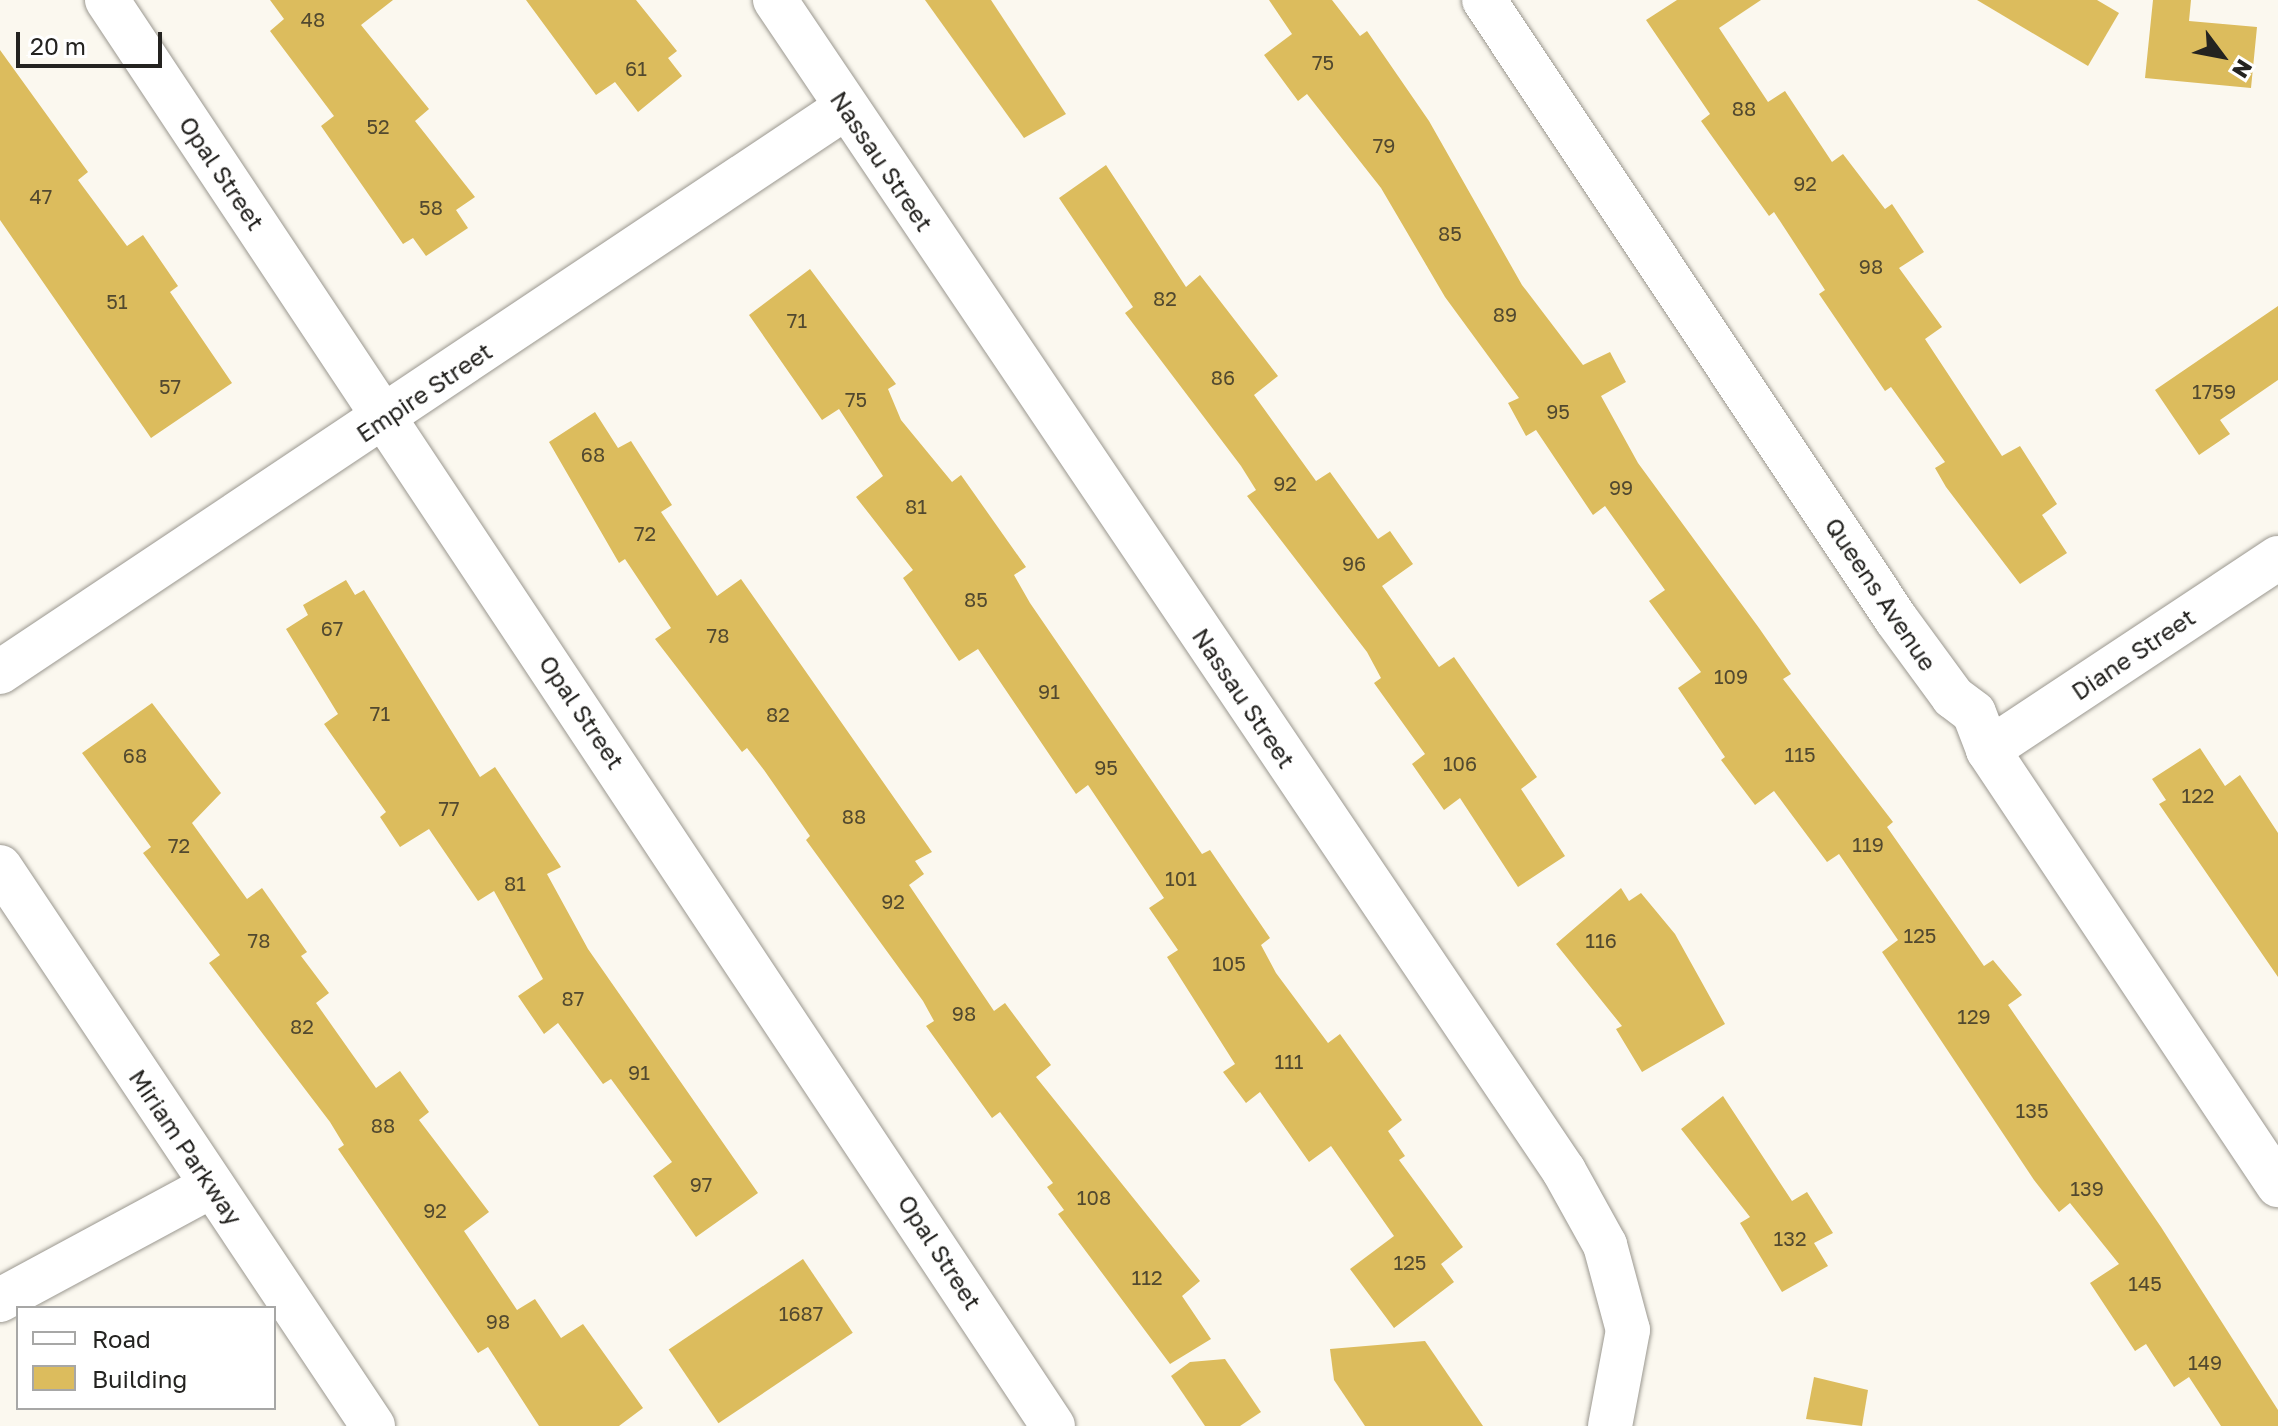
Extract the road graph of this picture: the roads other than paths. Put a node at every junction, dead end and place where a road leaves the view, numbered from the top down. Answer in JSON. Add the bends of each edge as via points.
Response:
{"nodes":[{"id":1,"x":107,"y":0,"type":"edge"},
{"id":2,"x":775,"y":0,"type":"edge"},
{"id":3,"x":1484,"y":0,"type":"edge"},
{"id":4,"x":845,"y":108,"type":"junction"},
{"id":5,"x":385,"y":418,"type":"junction"},
{"id":6,"x":2278,"y":558,"type":"edge"},
{"id":7,"x":0,"y":672,"type":"edge"},
{"id":8,"x":1988,"y":750,"type":"junction"},
{"id":9,"x":0,"y":867,"type":"edge"},
{"id":10,"x":2278,"y":1185,"type":"edge"},
{"id":11,"x":212,"y":1186,"type":"junction"},
{"id":12,"x":0,"y":1300,"type":"edge"},
{"id":13,"x":1033,"y":1421,"type":"edge"},
{"id":14,"x":373,"y":1426,"type":"edge"},
{"id":15,"x":1610,"y":1426,"type":"edge"}],
"edges":[{"from":1,"to":5,"type":"street","name":"Opal Street"},
{"from":2,"to":4,"type":"street","name":"Nassau Street"},
{"from":3,"to":8,"type":"street","name":"Queens Avenue","via":[[1896,619],[1953,697],[1974,713]]},
{"from":4,"to":5,"type":"street","name":"Empire Street"},
{"from":4,"to":15,"type":"street","name":"Nassau Street","via":[[1564,1171],[1605,1245],[1628,1330]]},
{"from":5,"to":7,"type":"street","name":"Empire Street"},
{"from":5,"to":13,"type":"street","name":"Opal Street"},
{"from":6,"to":8,"type":"street","name":"Diane Street"},
{"from":8,"to":10,"type":"street","name":"Queens Avenue"},
{"from":9,"to":11,"type":"street","name":"Miriam Parkway"},
{"from":11,"to":12,"type":"street"},
{"from":11,"to":14,"type":"street","name":"Miriam Parkway"}]}
